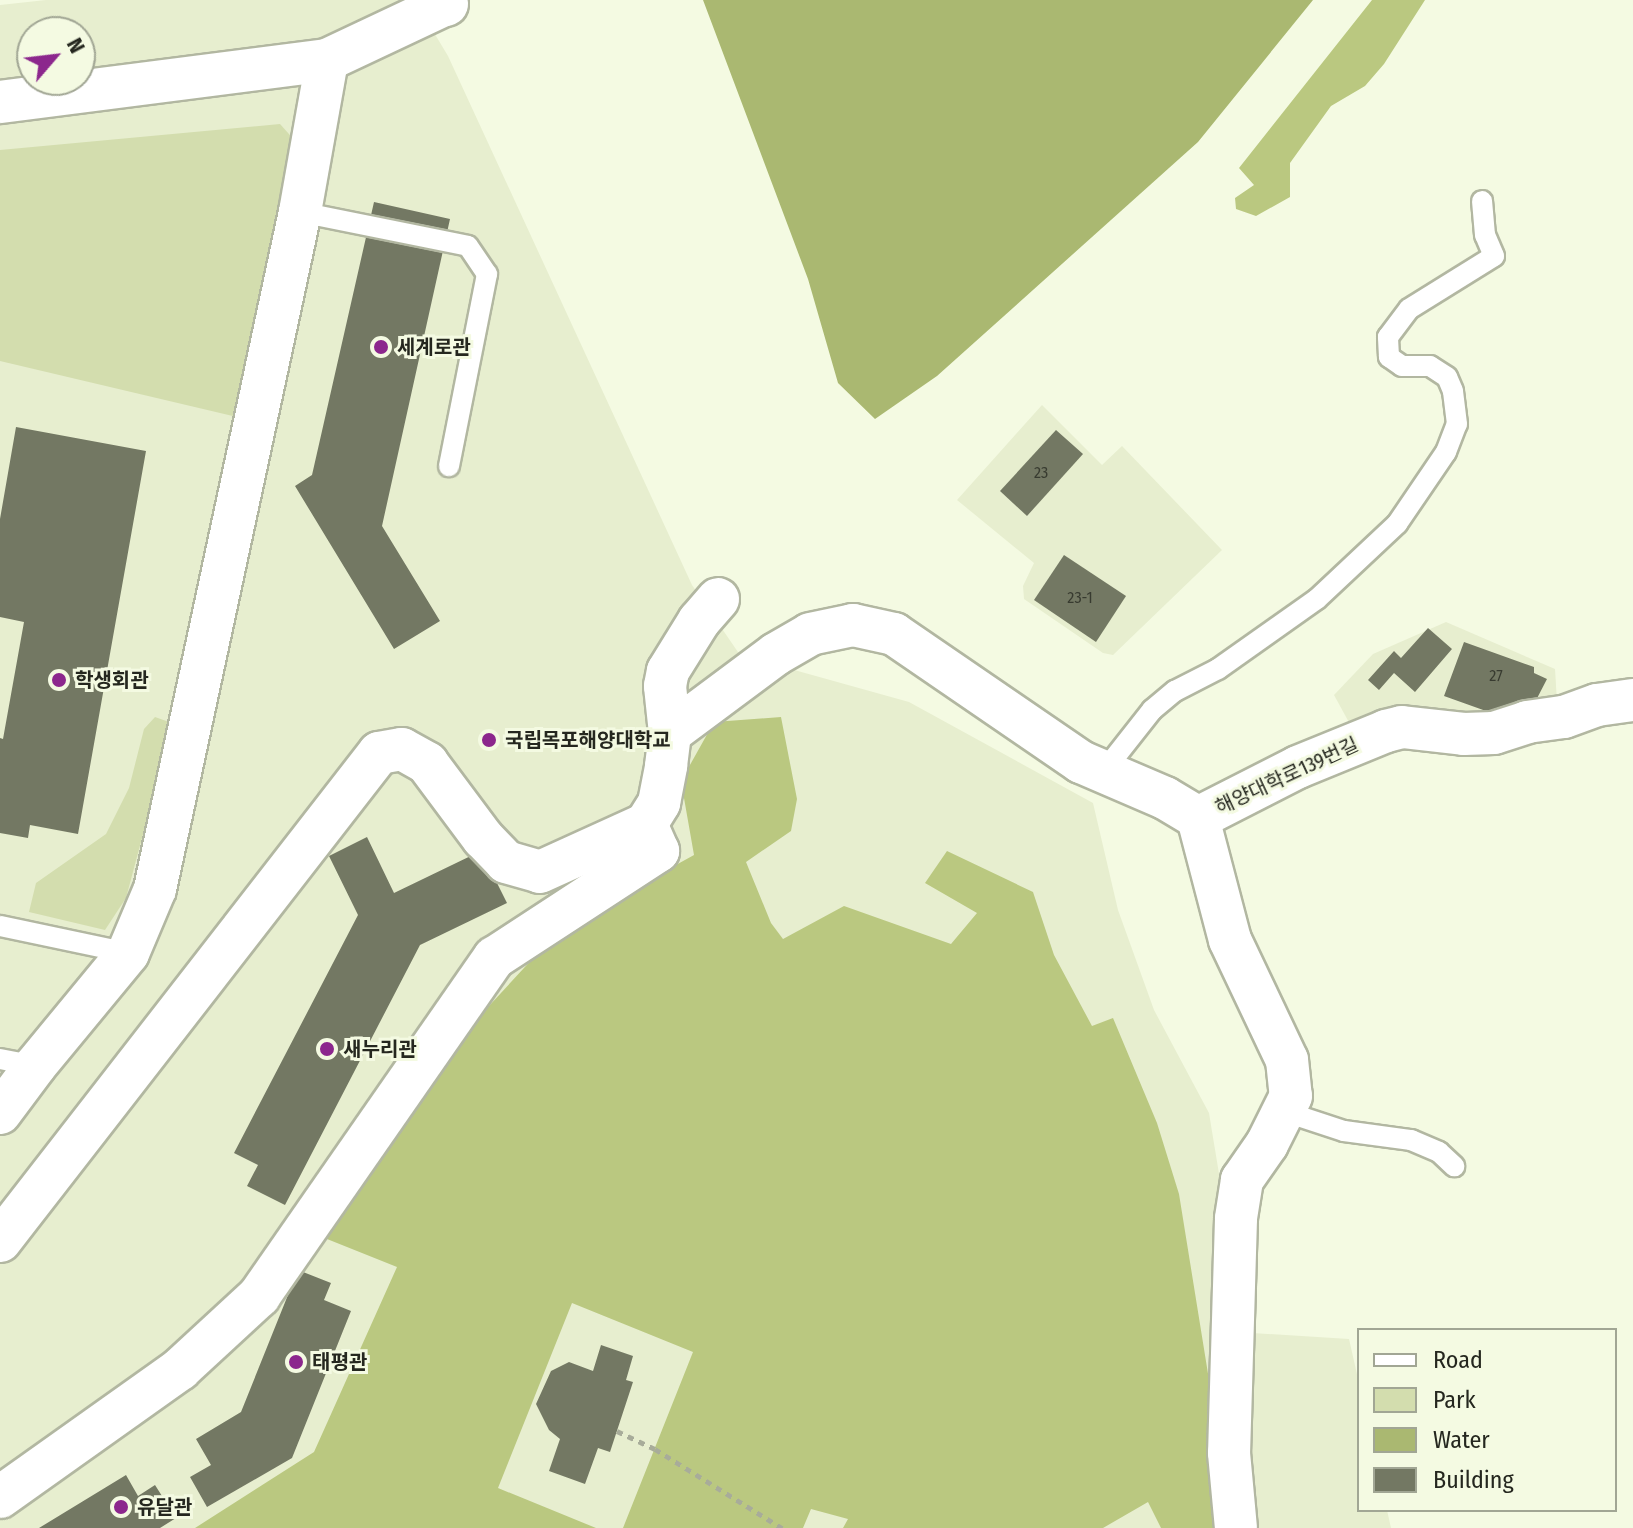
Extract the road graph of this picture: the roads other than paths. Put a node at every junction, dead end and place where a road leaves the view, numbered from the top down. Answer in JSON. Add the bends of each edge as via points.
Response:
{"nodes":[{"id":1,"x":446,"y":2,"type":"edge"},
{"id":2,"x":327,"y":60,"type":"junction"},
{"id":3,"x":0,"y":102,"type":"edge"},
{"id":4,"x":1482,"y":201,"type":"dead end"},
{"id":5,"x":300,"y":212,"type":"junction"},
{"id":6,"x":449,"y":466,"type":"dead end"},
{"id":7,"x":718,"y":599,"type":"dead end"},
{"id":8,"x":1633,"y":700,"type":"edge"},
{"id":9,"x":670,"y":733,"type":"junction"},
{"id":10,"x":1104,"y":771,"type":"junction"},
{"id":11,"x":1198,"y":818,"type":"junction"},
{"id":12,"x":646,"y":824,"type":"junction"},
{"id":13,"x":0,"y":926,"type":"edge"},
{"id":14,"x":128,"y":953,"type":"junction"},
{"id":15,"x":17,"y":1062,"type":"edge"},
{"id":16,"x":1283,"y":1111,"type":"junction"},
{"id":17,"x":0,"y":1113,"type":"edge"},
{"id":18,"x":1454,"y":1166,"type":"dead end"},
{"id":19,"x":0,"y":1241,"type":"edge"},
{"id":20,"x":0,"y":1497,"type":"edge"},
{"id":21,"x":1236,"y":1528,"type":"edge"}],
"edges":[{"from":1,"to":2,"type":"street"},
{"from":2,"to":3,"type":"street"},
{"from":2,"to":5,"type":"street"},
{"from":4,"to":10,"type":"lane","via":[[1485,235],[1494,256],[1409,309],[1388,337],[1389,357],[1402,366],[1430,366],[1447,377],[1457,424],[1446,452],[1397,524],[1317,599],[1218,669],[1175,691],[1152,710]]},
{"from":5,"to":6,"type":"lane","via":[[468,246],[487,274]]},
{"from":5,"to":14,"type":"street","via":[[155,889]]},
{"from":7,"to":9,"type":"street","via":[[668,671]]},
{"from":8,"to":11,"type":"street","name":"해양대학로139번길","via":[[1494,733],[1402,727],[1386,731],[1298,767]]},
{"from":9,"to":10,"type":"street","via":[[776,654],[810,634],[853,625],[894,634],[1081,762]]},
{"from":9,"to":12,"type":"street","via":[[659,803]]},
{"from":10,"to":11,"type":"street"},
{"from":11,"to":16,"type":"street","name":"해양대학로139번길","via":[[1230,940],[1287,1060],[1291,1096]]},
{"from":12,"to":19,"type":"street","via":[[540,872],[506,862],[427,763],[402,749],[379,753]]},
{"from":12,"to":20,"type":"street","via":[[658,851],[494,958],[259,1296],[180,1369]]},
{"from":13,"to":14,"type":"lane"},
{"from":14,"to":15,"type":"street"},
{"from":15,"to":17,"type":"street"},
{"from":16,"to":18,"type":"lane","via":[[1344,1131],[1411,1140],[1439,1152]]},
{"from":16,"to":21,"type":"street","name":"해양대학로139번길","via":[[1242,1180],[1236,1219],[1229,1453]]}]}
